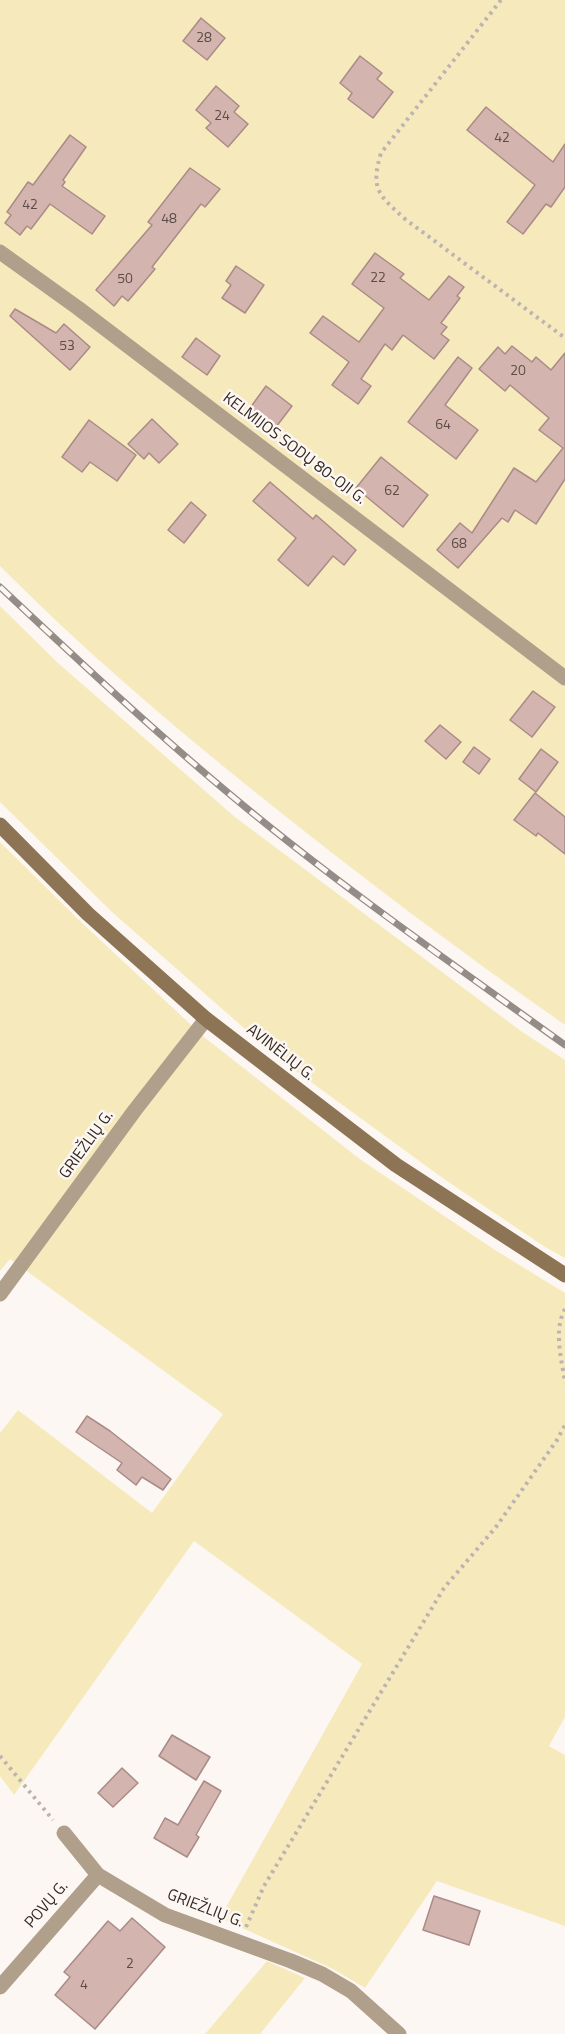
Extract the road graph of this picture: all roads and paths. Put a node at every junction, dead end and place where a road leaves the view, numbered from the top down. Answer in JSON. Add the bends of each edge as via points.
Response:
{"nodes":[{"id":1,"x":501,"y":0,"type":"edge"},
{"id":2,"x":0,"y":252,"type":"edge"},
{"id":3,"x":565,"y":338,"type":"edge"},
{"id":4,"x":565,"y":678,"type":"edge"},
{"id":5,"x":0,"y":825,"type":"edge"},
{"id":6,"x":206,"y":1019,"type":"junction"},
{"id":7,"x":565,"y":1275,"type":"edge"},
{"id":8,"x":0,"y":1294,"type":"edge"},
{"id":9,"x":565,"y":1309,"type":"edge"},
{"id":10,"x":565,"y":1383,"type":"edge"},
{"id":11,"x":565,"y":1425,"type":"edge"},
{"id":12,"x":0,"y":1756,"type":"edge"},
{"id":13,"x":64,"y":1833,"type":"joint"},
{"id":14,"x":98,"y":1875,"type":"junction"},
{"id":15,"x":240,"y":1942,"type":"junction"},
{"id":16,"x":0,"y":1987,"type":"edge"},
{"id":17,"x":399,"y":2034,"type":"edge"}],
"edges":[{"from":1,"to":3,"type":"path","via":[[381,153],[376,185],[383,198],[405,219]]},
{"from":2,"to":4,"type":"street","name":"KELMIJOS SODŲ 80-OJI G."},
{"from":5,"to":6,"type":"main road","name":"AVINĖLIŲ G.","via":[[88,914]]},
{"from":6,"to":7,"type":"main road","name":"AVINĖLIŲ G.","via":[[396,1165]]},
{"from":6,"to":8,"type":"street","name":"GRIEŽLIŲ G."},
{"from":9,"to":10,"type":"path","via":[[559,1334]]},
{"from":11,"to":15,"type":"path","via":[[496,1527],[444,1588],[264,1886]]},
{"from":12,"to":13,"type":"path"},
{"from":13,"to":14,"type":"street","name":"GRIEŽLIŲ G."},
{"from":14,"to":15,"type":"street","name":"GRIEŽLIŲ G.","via":[[165,1915]]},
{"from":14,"to":16,"type":"street","name":"POVŲ G."},
{"from":15,"to":17,"type":"street","name":"GRIEŽLIŲ G.","via":[[341,1985]]}]}
